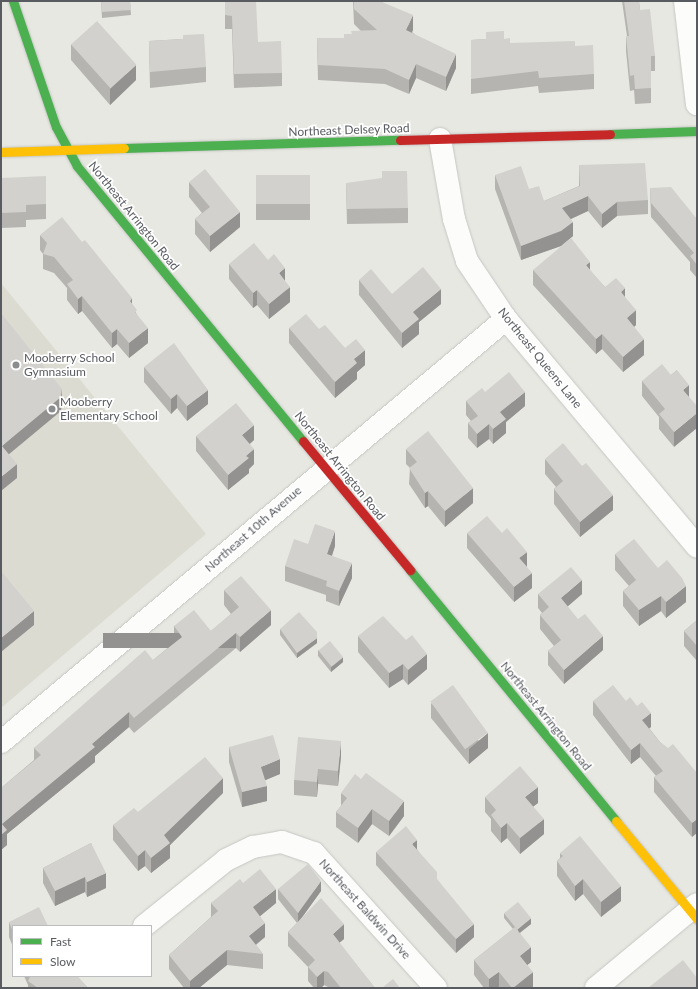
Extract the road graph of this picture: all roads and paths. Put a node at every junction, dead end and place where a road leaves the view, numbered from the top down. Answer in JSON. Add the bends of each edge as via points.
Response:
{"nodes":[{"id":1,"x":13,"y":1,"type":"edge"},
{"id":2,"x":685,"y":1,"type":"edge"},
{"id":3,"x":697,"y":104,"type":"edge"},
{"id":4,"x":697,"y":131,"type":"edge"},
{"id":5,"x":440,"y":139,"type":"junction"},
{"id":6,"x":66,"y":150,"type":"junction"},
{"id":7,"x":1,"y":152,"type":"edge"},
{"id":8,"x":506,"y":319,"type":"junction"},
{"id":9,"x":325,"y":467,"type":"junction"},
{"id":10,"x":697,"y":547,"type":"edge"},
{"id":11,"x":1,"y":742,"type":"edge"},
{"id":12,"x":695,"y":911,"type":"edge"},
{"id":13,"x":145,"y":925,"type":"edge"},
{"id":14,"x":436,"y":988,"type":"edge"},
{"id":15,"x":596,"y":988,"type":"edge"}],
"edges":[{"from":1,"to":6,"type":"street","name":"Northeast Arrington Road"},
{"from":2,"to":3,"type":"street"},
{"from":4,"to":5,"type":"street","name":"Northeast Delsey Road"},
{"from":5,"to":6,"type":"street","name":"Northeast Delsey Road"},
{"from":5,"to":8,"type":"street","name":"Northeast Queens Lane","via":[[454,219],[467,261]]},
{"from":6,"to":7,"type":"street","name":"Northeast Delsey Road"},
{"from":6,"to":9,"type":"street","name":"Northeast Arrington Road"},
{"from":8,"to":9,"type":"street","name":"Northeast 10th Avenue"},
{"from":8,"to":10,"type":"street","name":"Northeast Queens Lane"},
{"from":9,"to":11,"type":"street","name":"Northeast 10th Avenue"},
{"from":9,"to":12,"type":"street","name":"Northeast Arrington Road"},
{"from":12,"to":15,"type":"street"},
{"from":13,"to":14,"type":"street","name":"Northeast Baldwin Drive","via":[[226,860],[253,847],[282,842],[314,853]]}]}
